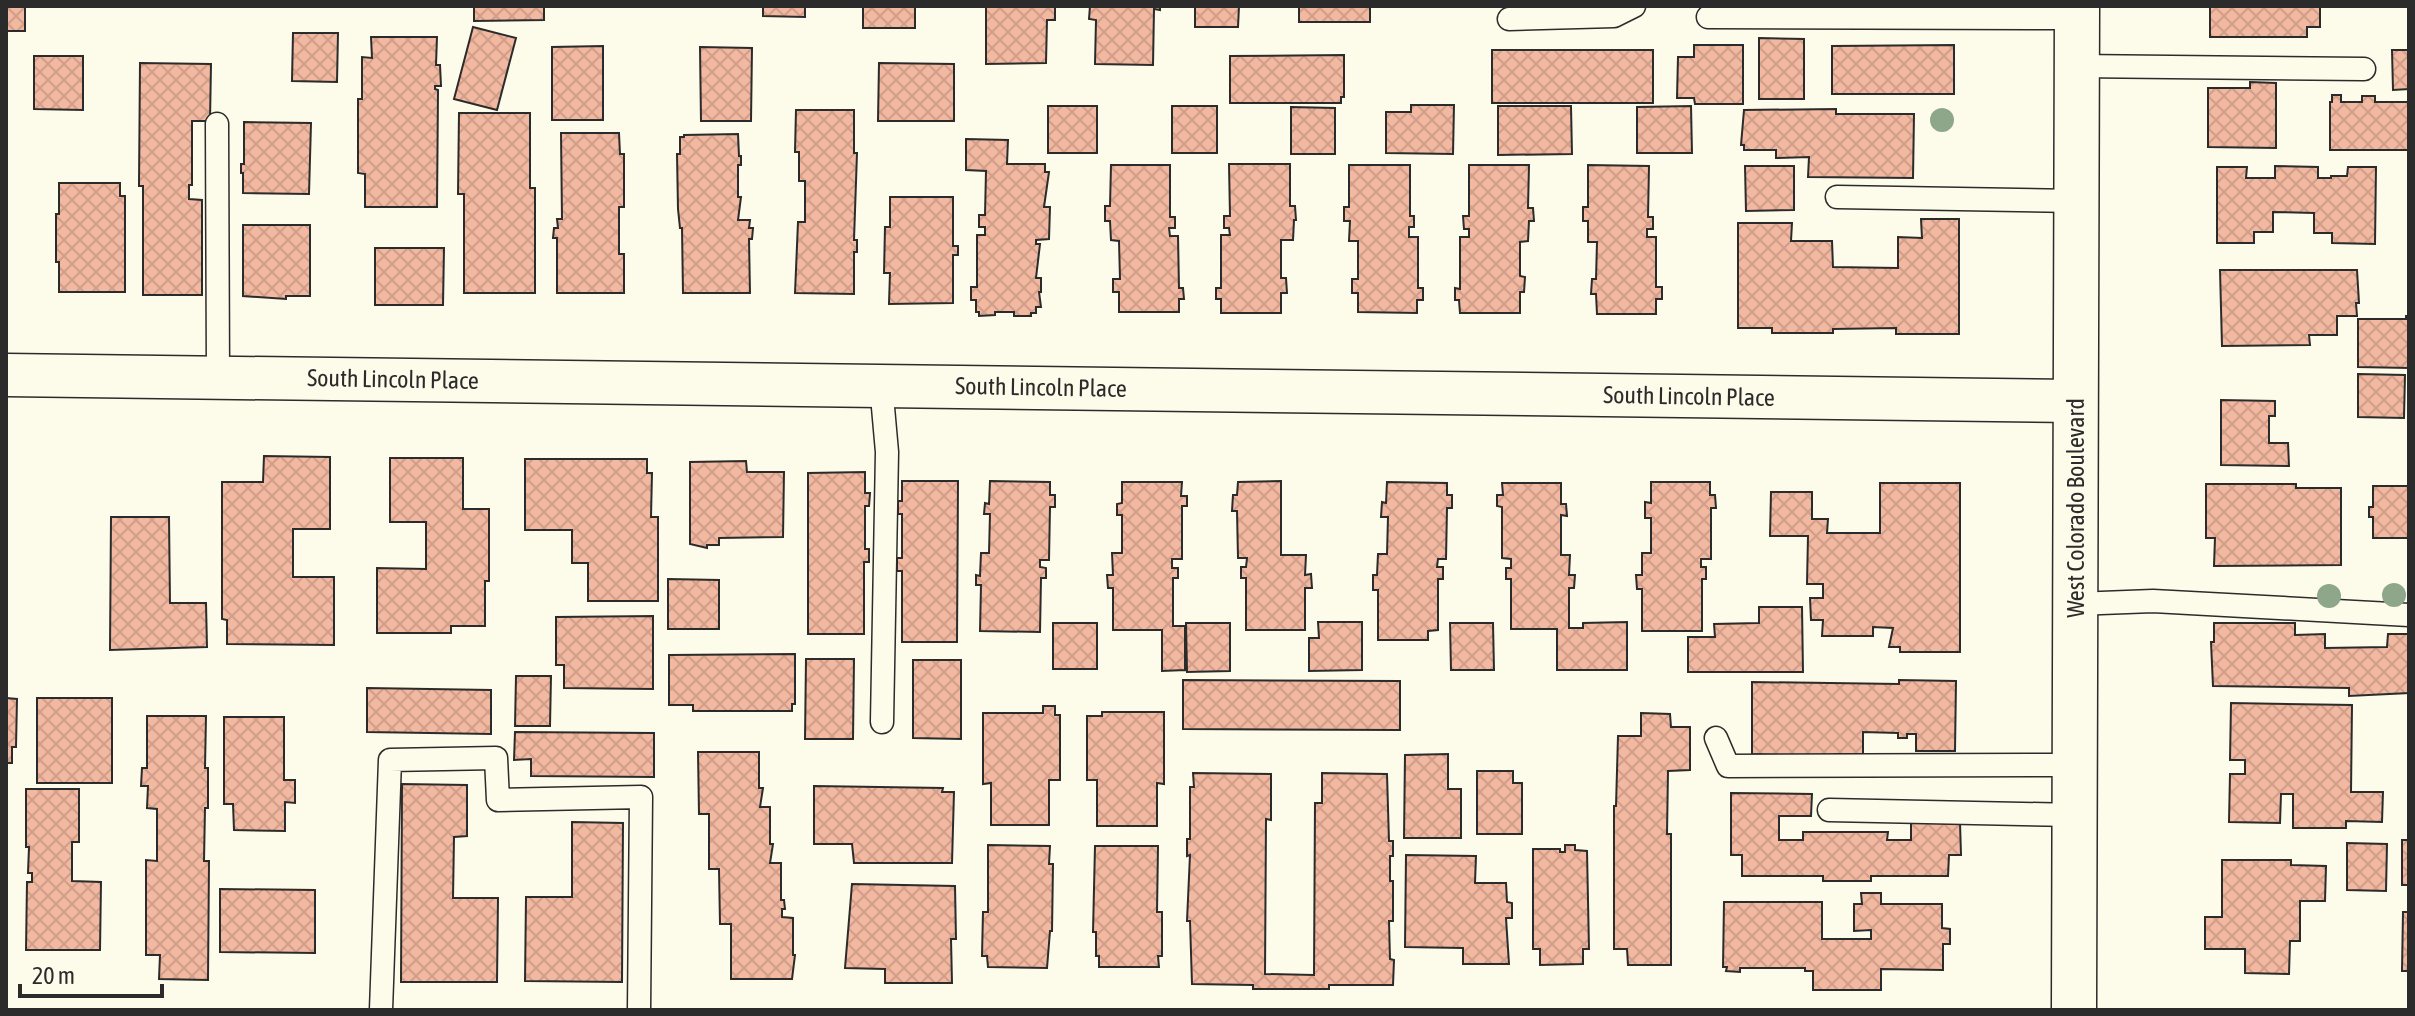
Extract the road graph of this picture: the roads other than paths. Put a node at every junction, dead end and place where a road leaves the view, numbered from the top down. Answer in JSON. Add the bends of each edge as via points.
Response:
{"nodes":[{"id":1,"x":1634,"y":6,"type":"edge"},
{"id":2,"x":2076,"y":12,"type":"edge"},
{"id":3,"x":1708,"y":17,"type":"dead end"},
{"id":4,"x":1509,"y":19,"type":"dead end"},
{"id":5,"x":2076,"y":66,"type":"junction"},
{"id":6,"x":2364,"y":69,"type":"dead end"},
{"id":7,"x":217,"y":124,"type":"dead end"},
{"id":8,"x":1837,"y":197,"type":"dead end"},
{"id":9,"x":2075,"y":201,"type":"junction"},
{"id":10,"x":6,"y":375,"type":"edge"},
{"id":11,"x":218,"y":376,"type":"junction"},
{"id":12,"x":881,"y":385,"type":"junction"},
{"id":13,"x":2075,"y":401,"type":"junction"},
{"id":14,"x":2075,"y":604,"type":"junction"},
{"id":15,"x":2409,"y":615,"type":"edge"},
{"id":16,"x":882,"y":722,"type":"dead end"},
{"id":17,"x":1716,"y":738,"type":"dead end"},
{"id":18,"x":2074,"y":765,"type":"junction"},
{"id":19,"x":1829,"y":810,"type":"dead end"},
{"id":20,"x":2075,"y":815,"type":"junction"},
{"id":21,"x":381,"y":1010,"type":"edge"},
{"id":22,"x":639,"y":1010,"type":"edge"},
{"id":23,"x":2074,"y":1010,"type":"edge"}],
"edges":[{"from":1,"to":4,"type":"lane","via":[[1614,16]]},
{"from":2,"to":3,"type":"lane"},
{"from":2,"to":5,"type":"street","name":"West Colorado Boulevard"},
{"from":5,"to":6,"type":"lane"},
{"from":5,"to":9,"type":"street","name":"West Colorado Boulevard"},
{"from":7,"to":11,"type":"lane"},
{"from":8,"to":9,"type":"lane"},
{"from":9,"to":13,"type":"street","name":"West Colorado Boulevard"},
{"from":10,"to":11,"type":"street","name":"South Lincoln Place"},
{"from":11,"to":12,"type":"street","name":"South Lincoln Place"},
{"from":12,"to":13,"type":"street","name":"South Lincoln Place"},
{"from":12,"to":16,"type":"lane","via":[[887,452]]},
{"from":13,"to":14,"type":"street","name":"West Colorado Boulevard"},
{"from":14,"to":15,"type":"lane","via":[[2153,601]]},
{"from":14,"to":18,"type":"street","name":"West Colorado Boulevard"},
{"from":17,"to":18,"type":"lane","via":[[1728,766]]},
{"from":18,"to":20,"type":"street","name":"West Colorado Boulevard"},
{"from":19,"to":20,"type":"lane"},
{"from":20,"to":23,"type":"street","name":"West Colorado Boulevard"},
{"from":21,"to":22,"type":"lane","via":[[390,760],[496,758],[498,800],[641,797]]}]}
